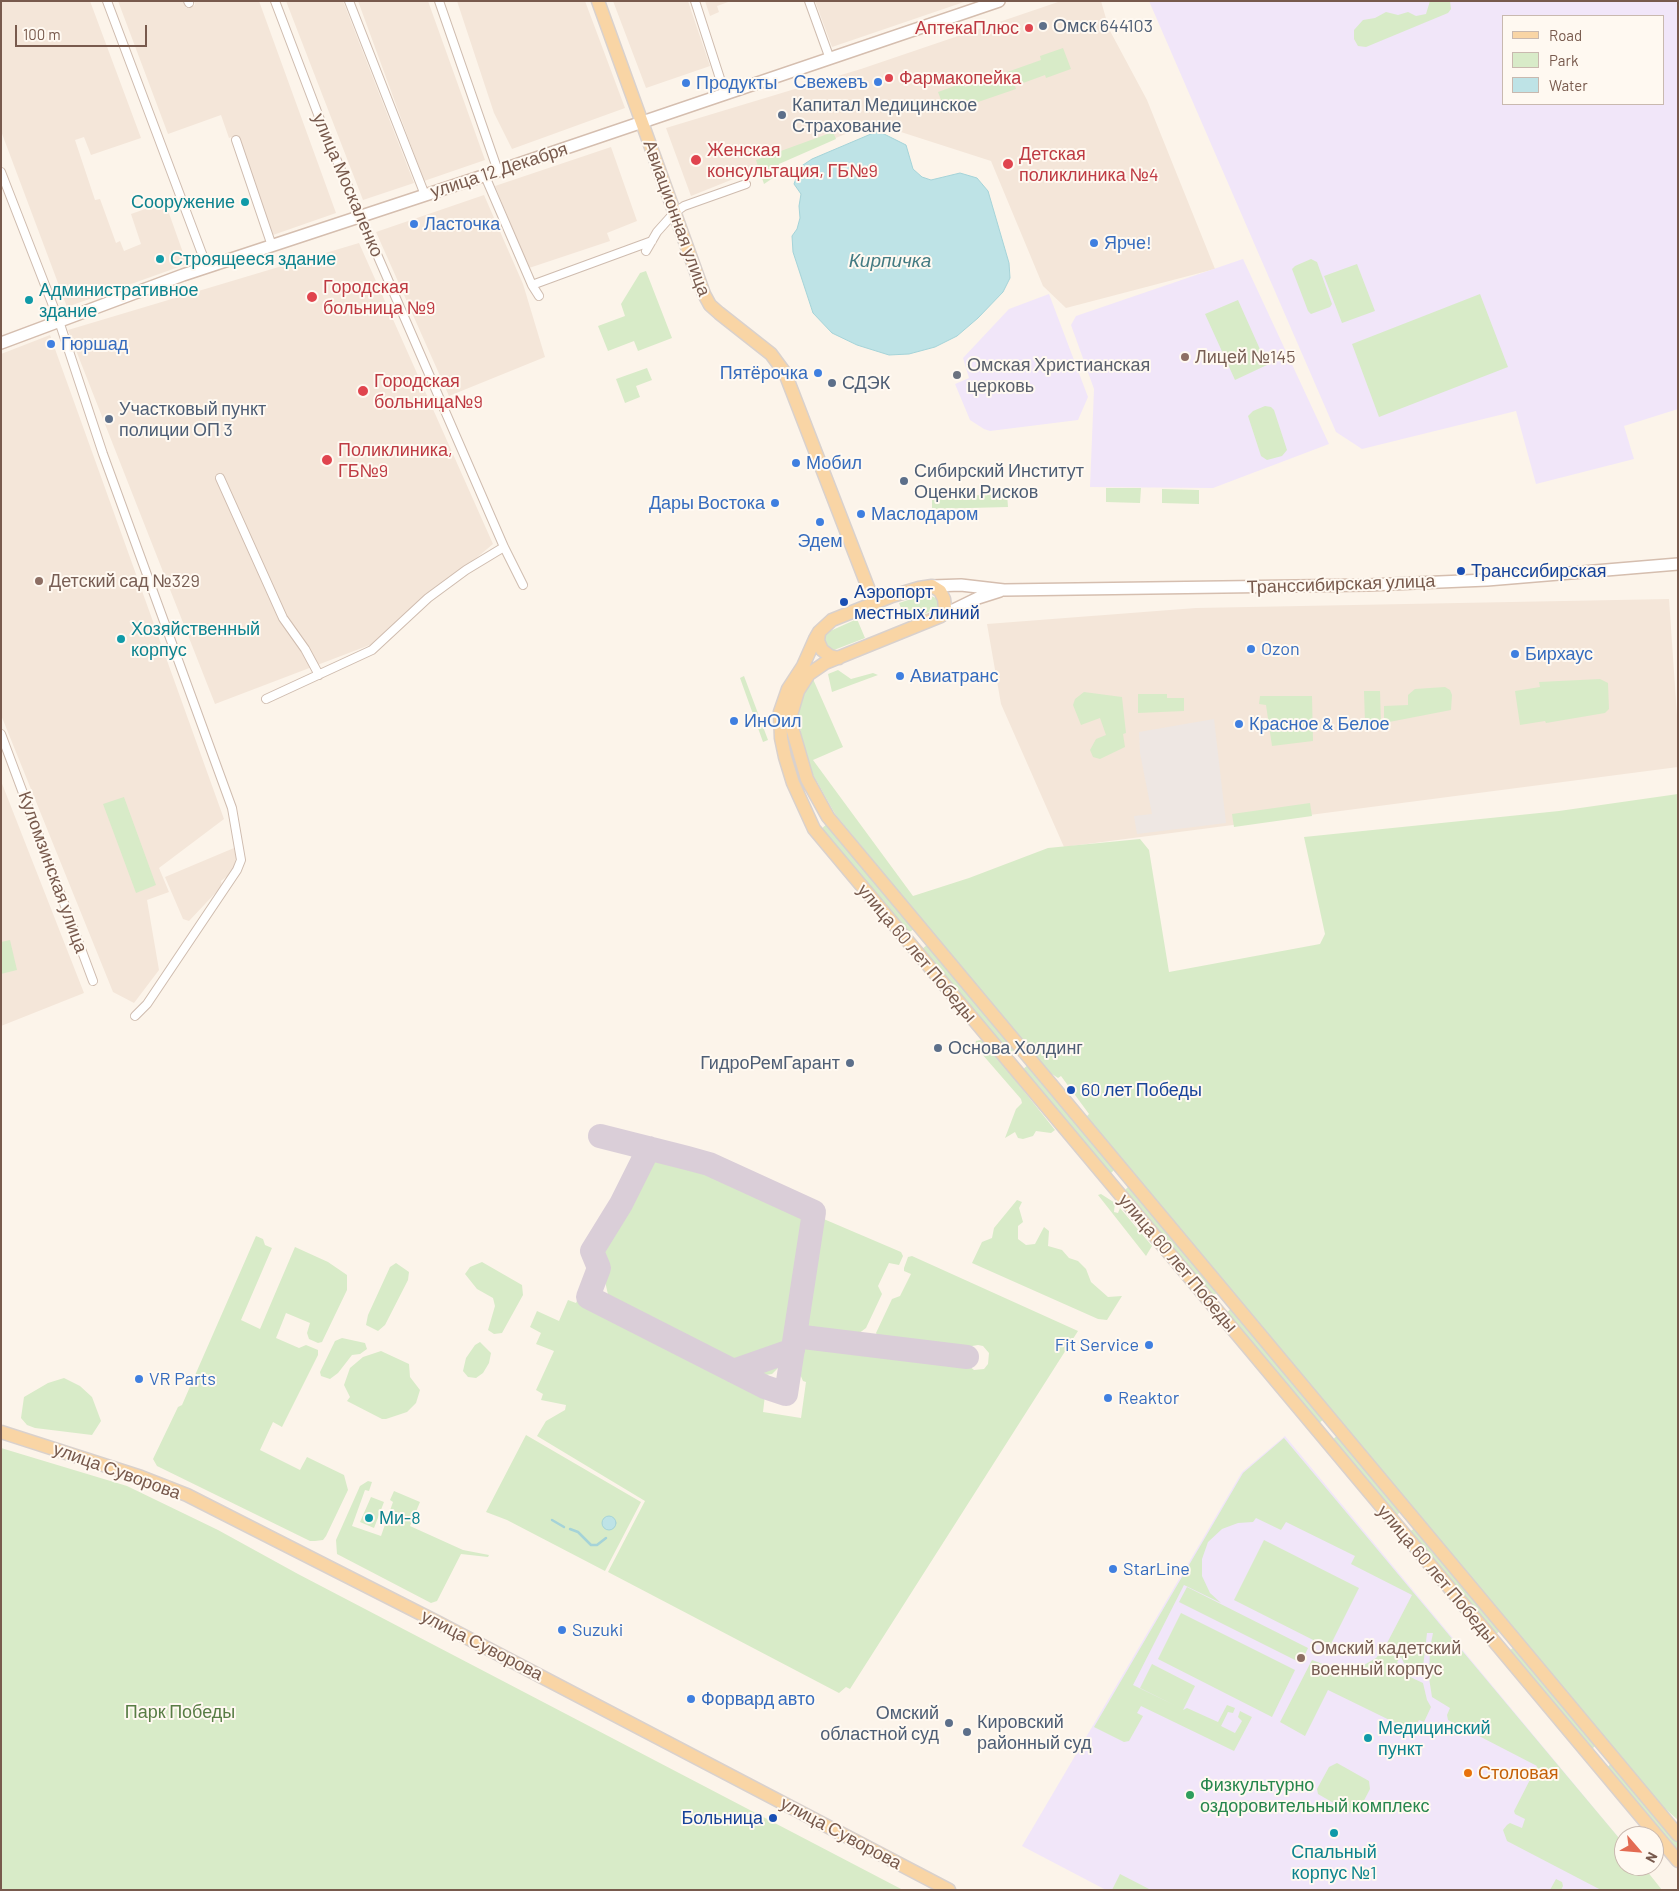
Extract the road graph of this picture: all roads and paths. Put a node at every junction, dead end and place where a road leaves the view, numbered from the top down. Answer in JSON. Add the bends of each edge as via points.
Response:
{"nodes":[{"id":1,"x":107,"y":1,"type":"edge"},
{"id":2,"x":275,"y":1,"type":"edge"},
{"id":3,"x":349,"y":1,"type":"edge"},
{"id":4,"x":439,"y":1,"type":"edge"},
{"id":5,"x":598,"y":1,"type":"edge"},
{"id":6,"x":695,"y":1,"type":"edge"},
{"id":7,"x":809,"y":1,"type":"edge"},
{"id":8,"x":999,"y":1,"type":"edge"},
{"id":9,"x":830,"y":58,"type":"junction"},
{"id":10,"x":725,"y":94,"type":"junction"},
{"id":11,"x":642,"y":122,"type":"junction"},
{"id":12,"x":236,"y":140,"type":"dead end"},
{"id":13,"x":1,"y":172,"type":"edge"},
{"id":14,"x":498,"y":172,"type":"junction"},
{"id":15,"x":485,"y":176,"type":"junction"},
{"id":16,"x":746,"y":184,"type":"dead end"},
{"id":17,"x":425,"y":195,"type":"junction"},
{"id":18,"x":674,"y":213,"type":"junction"},
{"id":19,"x":361,"y":217,"type":"junction"},
{"id":20,"x":652,"y":241,"type":"junction"},
{"id":21,"x":272,"y":246,"type":"junction"},
{"id":22,"x":646,"y":251,"type":"dead end"},
{"id":23,"x":207,"y":267,"type":"junction"},
{"id":24,"x":532,"y":285,"type":"junction"},
{"id":25,"x":539,"y":296,"type":"dead end"},
{"id":26,"x":59,"y":321,"type":"junction"},
{"id":27,"x":1,"y":343,"type":"edge"},
{"id":28,"x":220,"y":478,"type":"dead end"},
{"id":29,"x":504,"y":547,"type":"junction"},
{"id":30,"x":1678,"y":564,"type":"edge"},
{"id":31,"x":524,"y":585,"type":"dead end"},
{"id":32,"x":932,"y":586,"type":"junction"},
{"id":33,"x":1004,"y":590,"type":"junction"},
{"id":34,"x":874,"y":603,"type":"junction"},
{"id":35,"x":941,"y":616,"type":"junction"},
{"id":36,"x":819,"y":632,"type":"junction"},
{"id":37,"x":839,"y":658,"type":"junction"},
{"id":38,"x":319,"y":675,"type":"junction"},
{"id":39,"x":266,"y":699,"type":"dead end"},
{"id":40,"x":1,"y":734,"type":"edge"},
{"id":41,"x":926,"y":935,"type":"junction"},
{"id":42,"x":912,"y":947,"type":"junction"},
{"id":43,"x":93,"y":981,"type":"dead end"},
{"id":44,"x":135,"y":1016,"type":"dead end"},
{"id":45,"x":1127,"y":1176,"type":"junction"},
{"id":46,"x":1114,"y":1187,"type":"junction"},
{"id":47,"x":1336,"y":1426,"type":"junction"},
{"id":48,"x":1,"y":1432,"type":"edge"},
{"id":49,"x":1323,"y":1436,"type":"junction"},
{"id":50,"x":1608,"y":1751,"type":"junction"},
{"id":51,"x":1595,"y":1762,"type":"junction"},
{"id":52,"x":1678,"y":1834,"type":"edge"},
{"id":53,"x":1678,"y":1861,"type":"edge"},
{"id":54,"x":949,"y":1890,"type":"edge"}],
"edges":[{"from":1,"to":23,"type":"street"},
{"from":2,"to":19,"type":"street","name":"улица Москаленко"},
{"from":3,"to":17,"type":"street"},
{"from":4,"to":14,"type":"street"},
{"from":5,"to":11,"type":"main road","name":"Авиационная улица"},
{"from":6,"to":10,"type":"street"},
{"from":7,"to":9,"type":"street"},
{"from":8,"to":9,"type":"main road","name":"улица 12 Декабря"},
{"from":9,"to":10,"type":"main road","name":"улица 12 Декабря"},
{"from":10,"to":11,"type":"main road","name":"улица 12 Декабря"},
{"from":11,"to":14,"type":"main road","name":"улица 12 Декабря"},
{"from":11,"to":18,"type":"main road","name":"Авиационная улица"},
{"from":12,"to":21,"type":"street"},
{"from":13,"to":26,"type":"street"},
{"from":14,"to":15,"type":"main road","name":"улица 12 Декабря"},
{"from":15,"to":17,"type":"main road","name":"улица 12 Декабря"},
{"from":15,"to":24,"type":"street"},
{"from":16,"to":18,"type":"street","via":[[684,206]]},
{"from":17,"to":19,"type":"main road","name":"улица 12 Декабря"},
{"from":18,"to":20,"type":"street"},
{"from":18,"to":34,"type":"main road","name":"Авиационная улица","via":[[710,305],[765,348],[785,373]]},
{"from":19,"to":21,"type":"main road","name":"улица 12 Декабря"},
{"from":19,"to":29,"type":"street","name":"улица Москаленко"},
{"from":20,"to":22,"type":"street"},
{"from":20,"to":24,"type":"street"},
{"from":21,"to":23,"type":"main road","name":"улица 12 Декабря"},
{"from":23,"to":26,"type":"main road","name":"улица 12 Декабря"},
{"from":24,"to":25,"type":"street"},
{"from":26,"to":27,"type":"main road","name":"улица 12 Декабря"},
{"from":26,"to":44,"type":"street","via":[[103,454],[232,808],[241,860],[148,1004]]},
{"from":28,"to":38,"type":"street","via":[[283,618]]},
{"from":29,"to":31,"type":"street","name":"улица Москаленко"},
{"from":29,"to":38,"type":"street","via":[[428,598],[372,650]]},
{"from":30,"to":33,"type":"main road","name":"Транссибирская улица","via":[[1428,582]]},
{"from":32,"to":33,"type":"main road","name":"улица 60 лет Победы","via":[[960,585]]},
{"from":32,"to":34,"type":"main road","name":"улица 60 лет Победы"},
{"from":32,"to":35,"type":"main road","via":[[944,599],[945,608]]},
{"from":33,"to":35,"type":"main road","name":"улица 60 лет Победы","via":[[978,598]]},
{"from":34,"to":36,"type":"main road","name":"улица 60 лет Победы","via":[[832,620]]},
{"from":35,"to":37,"type":"main road","name":"улица 60 лет Победы"},
{"from":36,"to":37,"type":"main road","via":[[822,650]]},
{"from":36,"to":42,"type":"main road","name":"улица 60 лет Победы","via":[[783,701],[779,725],[785,756],[814,828]]},
{"from":37,"to":41,"type":"main road","name":"улица 60 лет Победы","via":[[816,668],[798,691],[792,715],[797,748],[807,779],[828,818]]},
{"from":38,"to":39,"type":"street"},
{"from":40,"to":43,"type":"street","name":"Куломзинская улица"},
{"from":41,"to":42,"type":"main road"},
{"from":41,"to":45,"type":"main road","name":"улица 60 лет Победы"},
{"from":42,"to":46,"type":"main road","name":"улица 60 лет Победы"},
{"from":45,"to":46,"type":"main road"},
{"from":45,"to":47,"type":"main road","name":"улица 60 лет Победы"},
{"from":46,"to":49,"type":"main road","name":"улица 60 лет Победы"},
{"from":47,"to":49,"type":"main road"},
{"from":47,"to":50,"type":"main road","name":"улица 60 лет Победы"},
{"from":48,"to":54,"type":"main road","name":"улица Суворова","via":[[141,1477],[187,1496],[446,1626]]},
{"from":49,"to":51,"type":"main road","name":"улица 60 лет Победы"},
{"from":50,"to":51,"type":"main road"},
{"from":50,"to":52,"type":"main road","name":"улица 60 лет Победы"},
{"from":51,"to":53,"type":"main road","name":"улица 60 лет Победы"}]}
